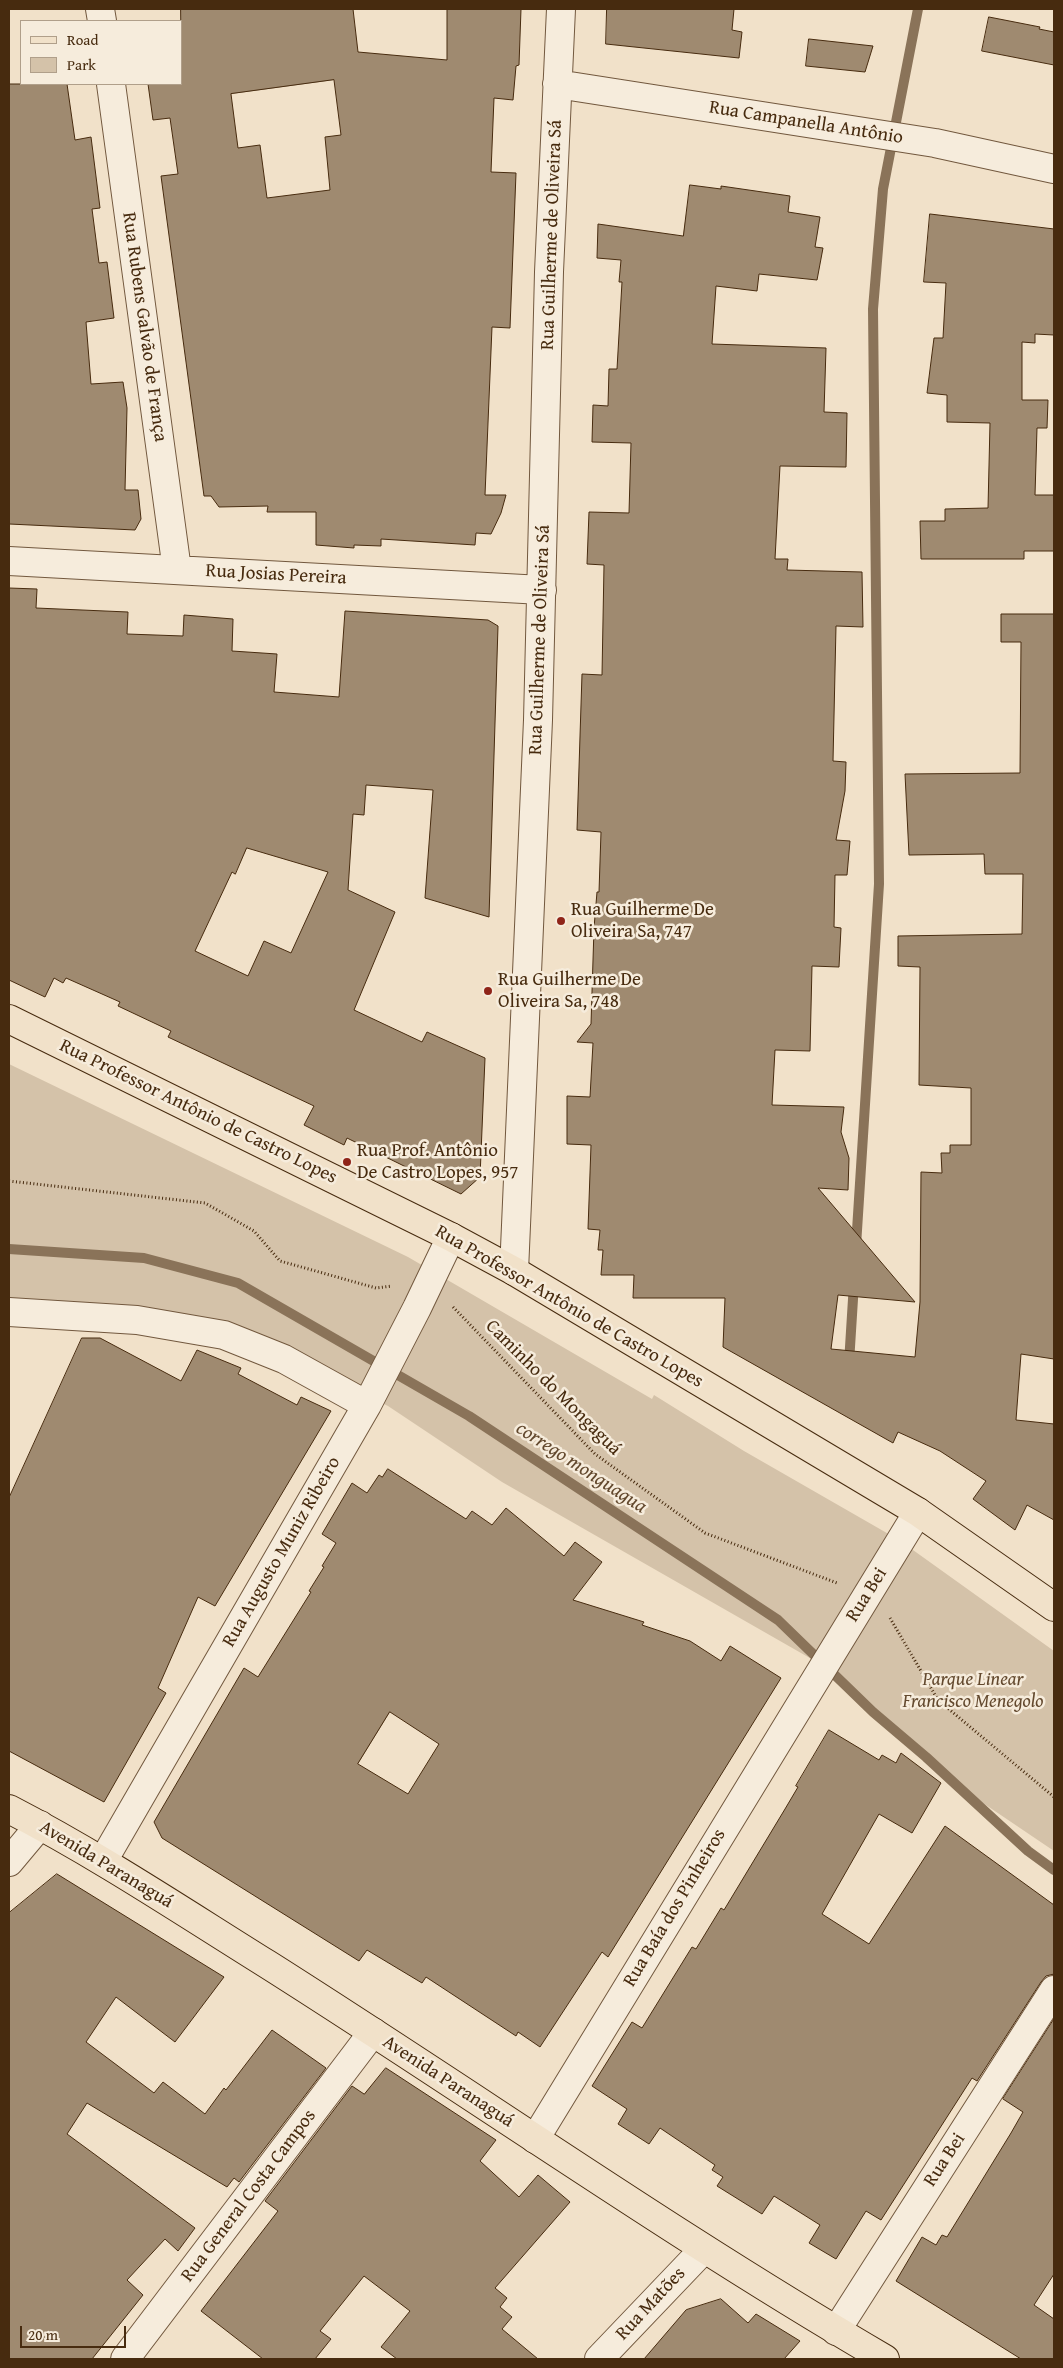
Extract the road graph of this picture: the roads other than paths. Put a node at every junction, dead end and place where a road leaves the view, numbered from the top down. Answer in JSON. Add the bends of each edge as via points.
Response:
{"nodes":[{"id":1,"x":561,"y":9,"type":"edge"},
{"id":2,"x":557,"y":84,"type":"junction"},
{"id":3,"x":110,"y":85,"type":"edge"},
{"id":4,"x":1054,"y":169,"type":"edge"},
{"id":5,"x":9,"y":561,"type":"edge"},
{"id":6,"x":177,"y":570,"type":"junction"},
{"id":7,"x":542,"y":590,"type":"junction"},
{"id":8,"x":9,"y":1019,"type":"edge"},
{"id":9,"x":451,"y":1237,"type":"junction"},
{"id":10,"x":514,"y":1271,"type":"junction"},
{"id":11,"x":9,"y":1312,"type":"edge"},
{"id":12,"x":372,"y":1394,"type":"junction"},
{"id":13,"x":918,"y":1512,"type":"junction"},
{"id":14,"x":1054,"y":1607,"type":"edge"},
{"id":15,"x":815,"y":1678,"type":"joint"},
{"id":16,"x":9,"y":1809,"type":"edge"},
{"id":17,"x":40,"y":1825,"type":"junction"},
{"id":18,"x":103,"y":1861,"type":"junction"},
{"id":19,"x":9,"y":1862,"type":"edge"},
{"id":20,"x":1054,"y":1990,"type":"edge"},
{"id":21,"x":373,"y":2032,"type":"junction"},
{"id":22,"x":535,"y":2139,"type":"junction"},
{"id":23,"x":704,"y":2249,"type":"junction"},
{"id":24,"x":836,"y":2330,"type":"junction"},
{"id":25,"x":125,"y":2359,"type":"edge"},
{"id":26,"x":599,"y":2359,"type":"edge"},
{"id":27,"x":885,"y":2359,"type":"edge"}],
"edges":[{"from":1,"to":2,"type":"street","name":"Rua Guilherme de Oliveira Sá"},
{"from":2,"to":4,"type":"street","name":"Rua Campanella Antônio","via":[[935,143]]},
{"from":2,"to":7,"type":"street","name":"Rua Guilherme de Oliveira Sá"},
{"from":3,"to":6,"type":"street","name":"Rua Rubens Galvão de França"},
{"from":5,"to":6,"type":"street","name":"Rua Josias Pereira"},
{"from":6,"to":7,"type":"street","name":"Rua Josias Pereira"},
{"from":7,"to":10,"type":"street","name":"Rua Guilherme de Oliveira Sá"},
{"from":8,"to":9,"type":"main road","name":"Rua Professor Antônio de Castro Lopes"},
{"from":9,"to":10,"type":"main road","name":"Rua Professor Antônio de Castro Lopes"},
{"from":9,"to":12,"type":"street","name":"Rua Augusto Muniz Ribeiro"},
{"from":10,"to":13,"type":"main road","name":"Rua Professor Antônio de Castro Lopes"},
{"from":11,"to":12,"type":"street","via":[[137,1320],[224,1335]]},
{"from":12,"to":18,"type":"street","name":"Rua Augusto Muniz Ribeiro"},
{"from":13,"to":14,"type":"main road","name":"Rua Professor Antônio de Castro Lopes"},
{"from":13,"to":15,"type":"street","name":"Rua Bei"},
{"from":15,"to":22,"type":"street","name":"Rua Baía dos Pinheiros"},
{"from":16,"to":17,"type":"main road","name":"Avenida Paranaguá"},
{"from":17,"to":18,"type":"main road","name":"Avenida Paranaguá"},
{"from":17,"to":19,"type":"street"},
{"from":18,"to":21,"type":"main road","name":"Avenida Paranaguá"},
{"from":20,"to":24,"type":"street","name":"Rua Bei"},
{"from":21,"to":22,"type":"main road","name":"Avenida Paranaguá"},
{"from":21,"to":25,"type":"street","name":"Rua General Costa Campos"},
{"from":22,"to":23,"type":"main road","name":"Avenida Paranaguá"},
{"from":23,"to":24,"type":"main road","name":"Avenida Paranaguá"},
{"from":23,"to":26,"type":"street","name":"Rua Matões"},
{"from":24,"to":27,"type":"main road","name":"Avenida Paranaguá"}]}
